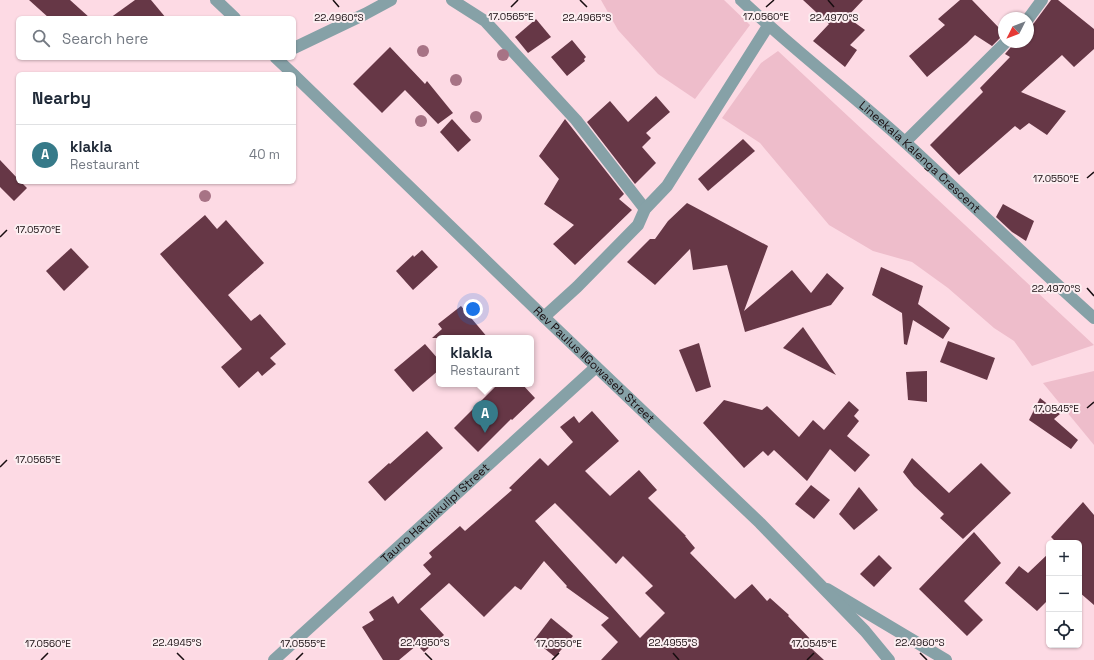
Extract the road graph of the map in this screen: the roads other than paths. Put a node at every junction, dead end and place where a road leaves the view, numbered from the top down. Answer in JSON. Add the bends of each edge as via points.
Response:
{"nodes":[{"id":1,"x":216,"y":0,"type":"edge"},
{"id":2,"x":391,"y":0,"type":"edge"},
{"id":3,"x":452,"y":0,"type":"edge"},
{"id":4,"x":741,"y":0,"type":"edge"},
{"id":5,"x":1042,"y":0,"type":"edge"},
{"id":6,"x":1033,"y":12,"type":"edge"},
{"id":7,"x":233,"y":16,"type":"edge"},
{"id":8,"x":768,"y":26,"type":"junction"},
{"id":9,"x":296,"y":47,"type":"edge"},
{"id":10,"x":1000,"y":48,"type":"edge"},
{"id":11,"x":278,"y":60,"type":"edge"},
{"id":12,"x":292,"y":72,"type":"edge"},
{"id":13,"x":296,"y":76,"type":"edge"},
{"id":14,"x":904,"y":142,"type":"junction"},
{"id":15,"x":645,"y":209,"type":"junction"},
{"id":16,"x":544,"y":317,"type":"junction"},
{"id":17,"x":1094,"y":318,"type":"edge"},
{"id":18,"x":596,"y":367,"type":"junction"},
{"id":19,"x":823,"y":587,"type":"junction"},
{"id":20,"x":274,"y":660,"type":"edge"},
{"id":21,"x":889,"y":660,"type":"edge"},
{"id":22,"x":946,"y":660,"type":"edge"}],
"edges":[{"from":1,"to":7,"type":"street"},
{"from":2,"to":9,"type":"street"},
{"from":3,"to":15,"type":"street","via":[[485,21],[560,102]]},
{"from":4,"to":8,"type":"street","name":"Lineekala Kalenga Crescent"},
{"from":5,"to":6,"type":"street"},
{"from":8,"to":14,"type":"street","name":"Lineekala Kalenga Crescent"},
{"from":8,"to":15,"type":"street","via":[[667,186]]},
{"from":10,"to":14,"type":"street"},
{"from":11,"to":12,"type":"street","name":"Rev Paulus ǁGowaseb Street"},
{"from":13,"to":16,"type":"street","name":"Rev Paulus ǁGowaseb Street"},
{"from":14,"to":17,"type":"street","name":"Lineekala Kalenga Crescent"},
{"from":15,"to":16,"type":"street","via":[[638,225]]},
{"from":16,"to":18,"type":"street","name":"Rev Paulus ǁGowaseb Street"},
{"from":18,"to":19,"type":"street","name":"Rev Paulus ǁGowaseb Street","via":[[760,523]]},
{"from":18,"to":20,"type":"street","name":"Tauno Hatuiikulipi Street"},
{"from":19,"to":21,"type":"street","name":"Rev Paulus ǁGowaseb Street"},
{"from":19,"to":22,"type":"street"}]}
